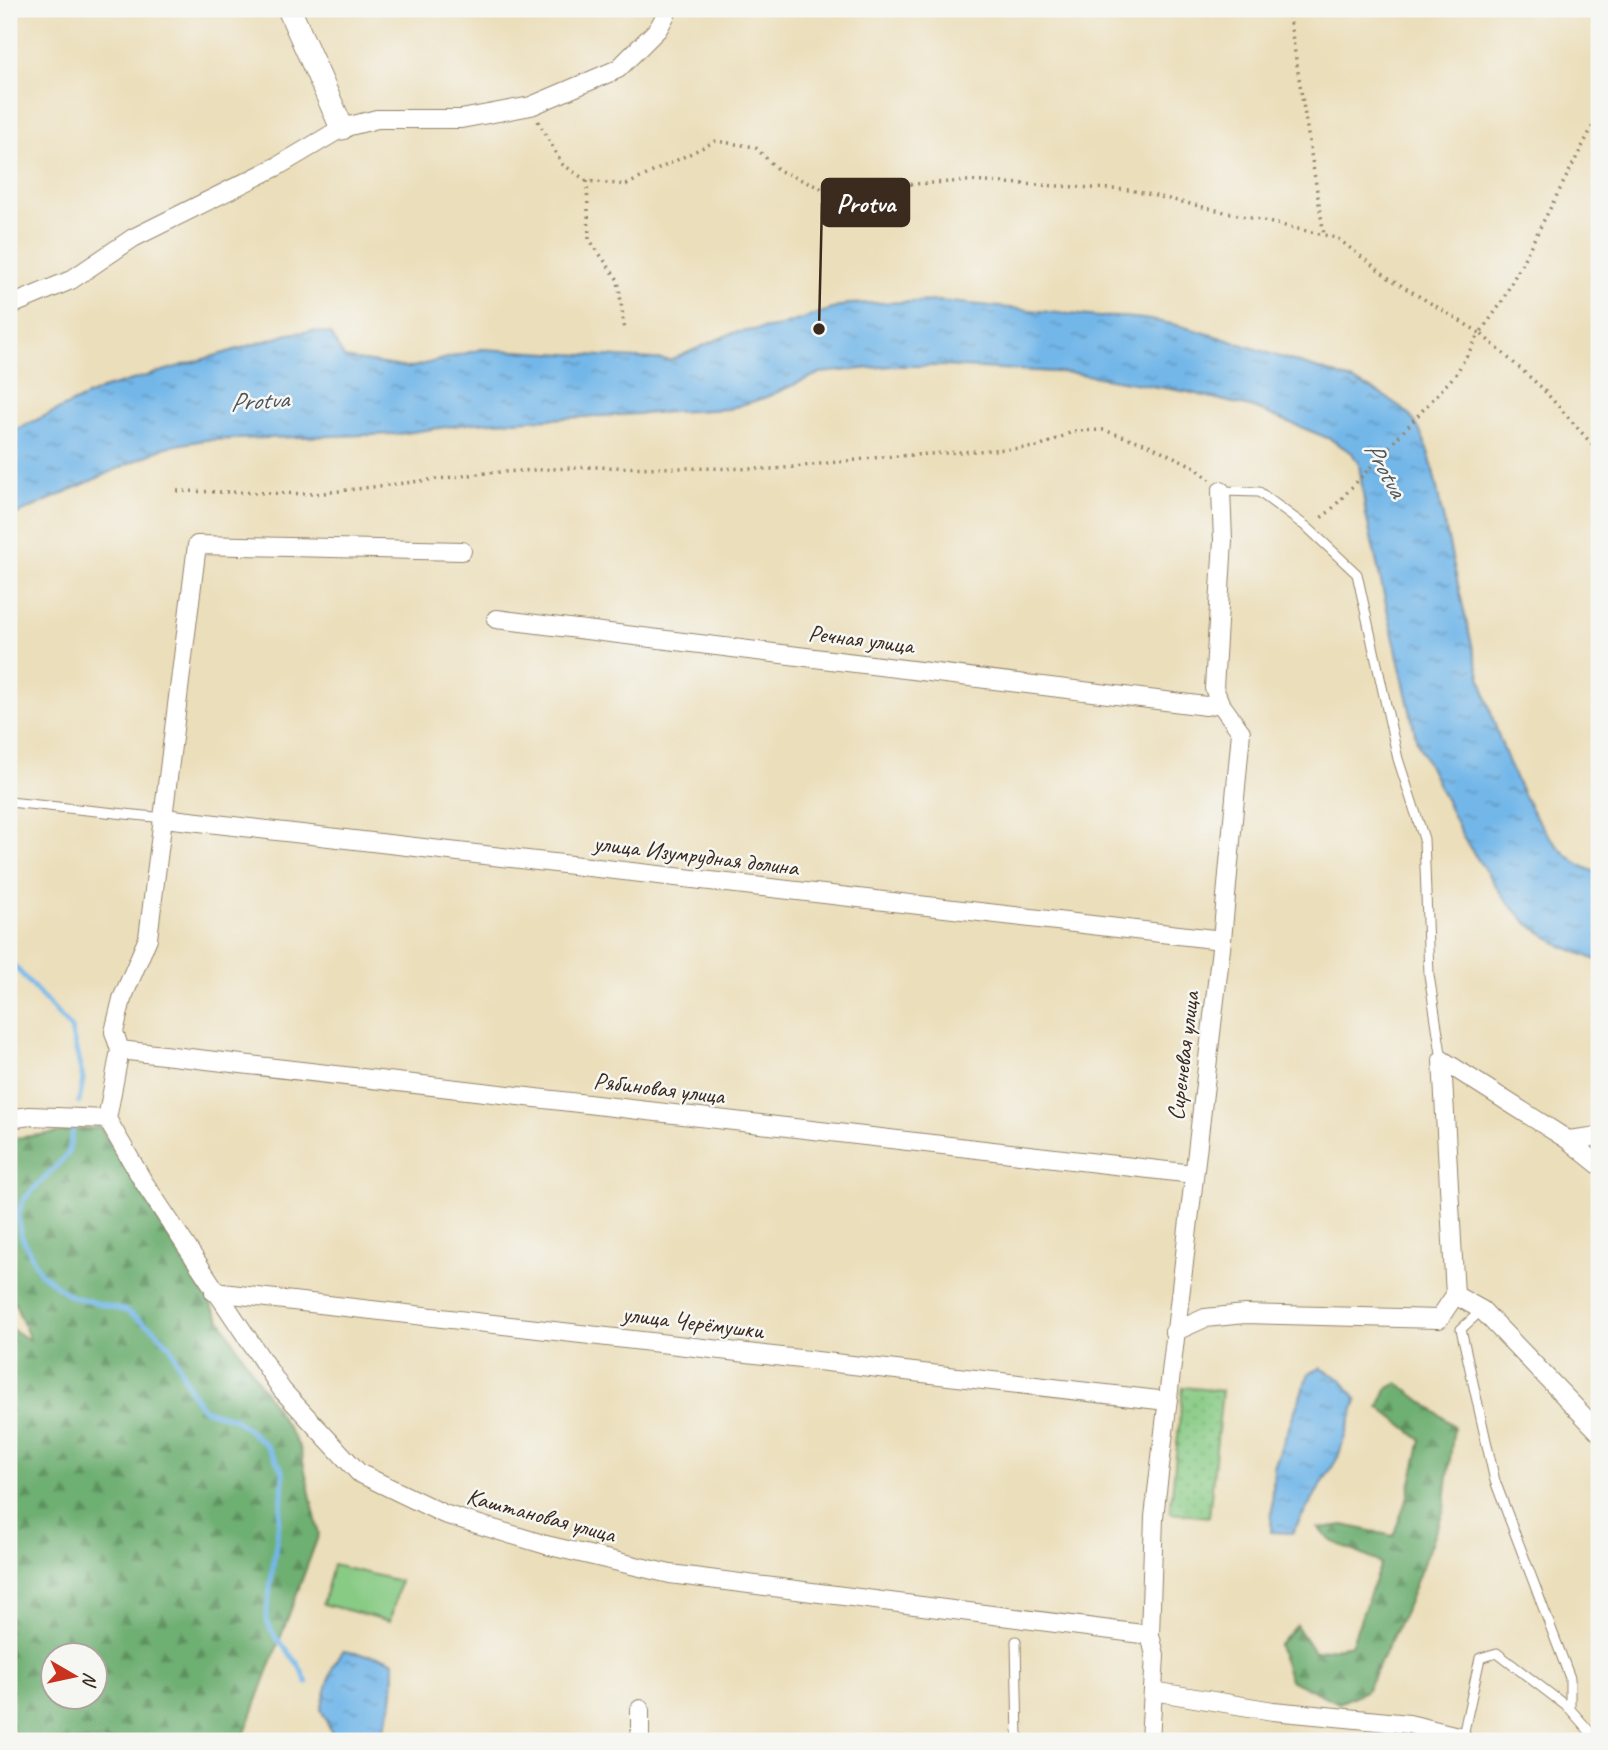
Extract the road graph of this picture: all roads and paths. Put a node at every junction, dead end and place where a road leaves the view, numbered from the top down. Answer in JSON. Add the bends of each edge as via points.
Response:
{"nodes":[{"id":1,"x":289,"y":9,"type":"edge"},
{"id":2,"x":669,"y":9,"type":"edge"},
{"id":3,"x":1288,"y":9,"type":"edge"},
{"id":4,"x":531,"y":106,"type":"junction"},
{"id":5,"x":1599,"y":114,"type":"edge"},
{"id":6,"x":342,"y":128,"type":"junction"},
{"id":7,"x":587,"y":181,"type":"junction"},
{"id":8,"x":1325,"y":235,"type":"junction"},
{"id":9,"x":9,"y":306,"type":"edge"},
{"id":10,"x":625,"y":332,"type":"dead end"},
{"id":11,"x":1480,"y":332,"type":"junction"},
{"id":12,"x":1599,"y":452,"type":"edge"},
{"id":13,"x":177,"y":491,"type":"dead end"},
{"id":14,"x":1221,"y":491,"type":"junction"},
{"id":15,"x":1330,"y":511,"type":"dead end"},
{"id":16,"x":462,"y":551,"type":"dead end"},
{"id":17,"x":496,"y":619,"type":"dead end"},
{"id":18,"x":1220,"y":704,"type":"junction"},
{"id":19,"x":9,"y":802,"type":"edge"},
{"id":20,"x":164,"y":818,"type":"junction"},
{"id":21,"x":1222,"y":940,"type":"junction"},
{"id":22,"x":120,"y":1050,"type":"junction"},
{"id":23,"x":1442,"y":1060,"type":"junction"},
{"id":24,"x":9,"y":1119,"type":"edge"},
{"id":25,"x":107,"y":1119,"type":"junction"},
{"id":26,"x":1599,"y":1136,"type":"edge"},
{"id":27,"x":1568,"y":1140,"type":"junction"},
{"id":28,"x":1599,"y":1165,"type":"edge"},
{"id":29,"x":1193,"y":1174,"type":"junction"},
{"id":30,"x":215,"y":1292,"type":"junction"},
{"id":31,"x":1455,"y":1295,"type":"junction"},
{"id":32,"x":1482,"y":1310,"type":"junction"},
{"id":33,"x":1174,"y":1332,"type":"junction"},
{"id":34,"x":1167,"y":1401,"type":"junction"},
{"id":35,"x":1599,"y":1432,"type":"edge"},
{"id":36,"x":1150,"y":1635,"type":"junction"},
{"id":37,"x":1016,"y":1641,"type":"dead end"},
{"id":38,"x":1153,"y":1691,"type":"junction"},
{"id":39,"x":640,"y":1709,"type":"dead end"},
{"id":40,"x":1570,"y":1709,"type":"junction"},
{"id":41,"x":1462,"y":1739,"type":"edge"},
{"id":42,"x":640,"y":1741,"type":"edge"},
{"id":43,"x":1018,"y":1741,"type":"edge"},
{"id":44,"x":1150,"y":1741,"type":"edge"},
{"id":45,"x":1598,"y":1741,"type":"edge"}],
"edges":[{"from":1,"to":6,"type":"street"},
{"from":2,"to":4,"type":"street","via":[[659,29],[618,69]]},
{"from":3,"to":8,"type":"path"},
{"from":4,"to":6,"type":"street","via":[[461,119],[377,119]]},
{"from":4,"to":7,"type":"path","via":[[562,164]]},
{"from":5,"to":11,"type":"path","via":[[1500,304]]},
{"from":6,"to":9,"type":"street","via":[[278,166],[133,238],[71,280]]},
{"from":7,"to":8,"type":"path","via":[[626,185],[716,141],[755,148],[778,170],[823,189],[968,181],[1130,190]]},
{"from":7,"to":10,"type":"path","via":[[589,239],[618,280]]},
{"from":8,"to":11,"type":"path","via":[[1337,238],[1389,278]]},
{"from":11,"to":12,"type":"path","via":[[1541,387]]},
{"from":11,"to":15,"type":"path","via":[[1456,374]]},
{"from":13,"to":14,"type":"path","via":[[315,494],[486,473],[587,467],[776,469],[1039,447],[1074,431],[1103,430],[1195,467]]},
{"from":14,"to":18,"type":"street","name":"Сиреневая улица","via":[[1223,540],[1214,688]]},
{"from":14,"to":23,"type":"lane","via":[[1259,492],[1308,528],[1357,574],[1398,759],[1424,839],[1429,975]]},
{"from":16,"to":20,"type":"street","via":[[197,545]]},
{"from":17,"to":18,"type":"street","name":"Речная улица","via":[[1206,706]]},
{"from":18,"to":21,"type":"street","name":"Сиреневая улица","via":[[1241,732]]},
{"from":19,"to":20,"type":"lane"},
{"from":20,"to":21,"type":"street","name":"улица Изумрудная долина"},
{"from":20,"to":22,"type":"street","via":[[148,938],[122,999],[114,1032]]},
{"from":21,"to":29,"type":"street","name":"Сиреневая улица"},
{"from":22,"to":25,"type":"street"},
{"from":22,"to":29,"type":"street","name":"Рябиновая улица"},
{"from":23,"to":27,"type":"street"},
{"from":23,"to":31,"type":"street"},
{"from":24,"to":25,"type":"street"},
{"from":25,"to":30,"type":"street","name":"Каштановая улица"},
{"from":26,"to":27,"type":"street"},
{"from":27,"to":28,"type":"street"},
{"from":29,"to":33,"type":"street","name":"Сиреневая улица"},
{"from":30,"to":34,"type":"street","name":"улица Черёмушки"},
{"from":30,"to":36,"type":"street","name":"Каштановая улица","via":[[282,1390],[359,1473],[444,1514],[545,1545],[670,1574]]},
{"from":31,"to":32,"type":"street"},
{"from":31,"to":33,"type":"street","via":[[1439,1319],[1245,1314],[1205,1318]]},
{"from":32,"to":35,"type":"street"},
{"from":32,"to":40,"type":"lane","via":[[1461,1329],[1495,1481],[1570,1678]]},
{"from":33,"to":34,"type":"street","name":"Сиреневая улица"},
{"from":34,"to":36,"type":"street","name":"Сиреневая улица","via":[[1154,1517]]},
{"from":36,"to":38,"type":"street","name":"Сиреневая улица","via":[[1155,1656]]},
{"from":37,"to":43,"type":"lane"},
{"from":38,"to":41,"type":"street","via":[[1273,1711],[1409,1724]]},
{"from":38,"to":44,"type":"street","name":"Сиреневая улица"},
{"from":39,"to":42,"type":"street"},
{"from":40,"to":41,"type":"lane","via":[[1497,1653],[1480,1658]]},
{"from":40,"to":45,"type":"lane"}]}
